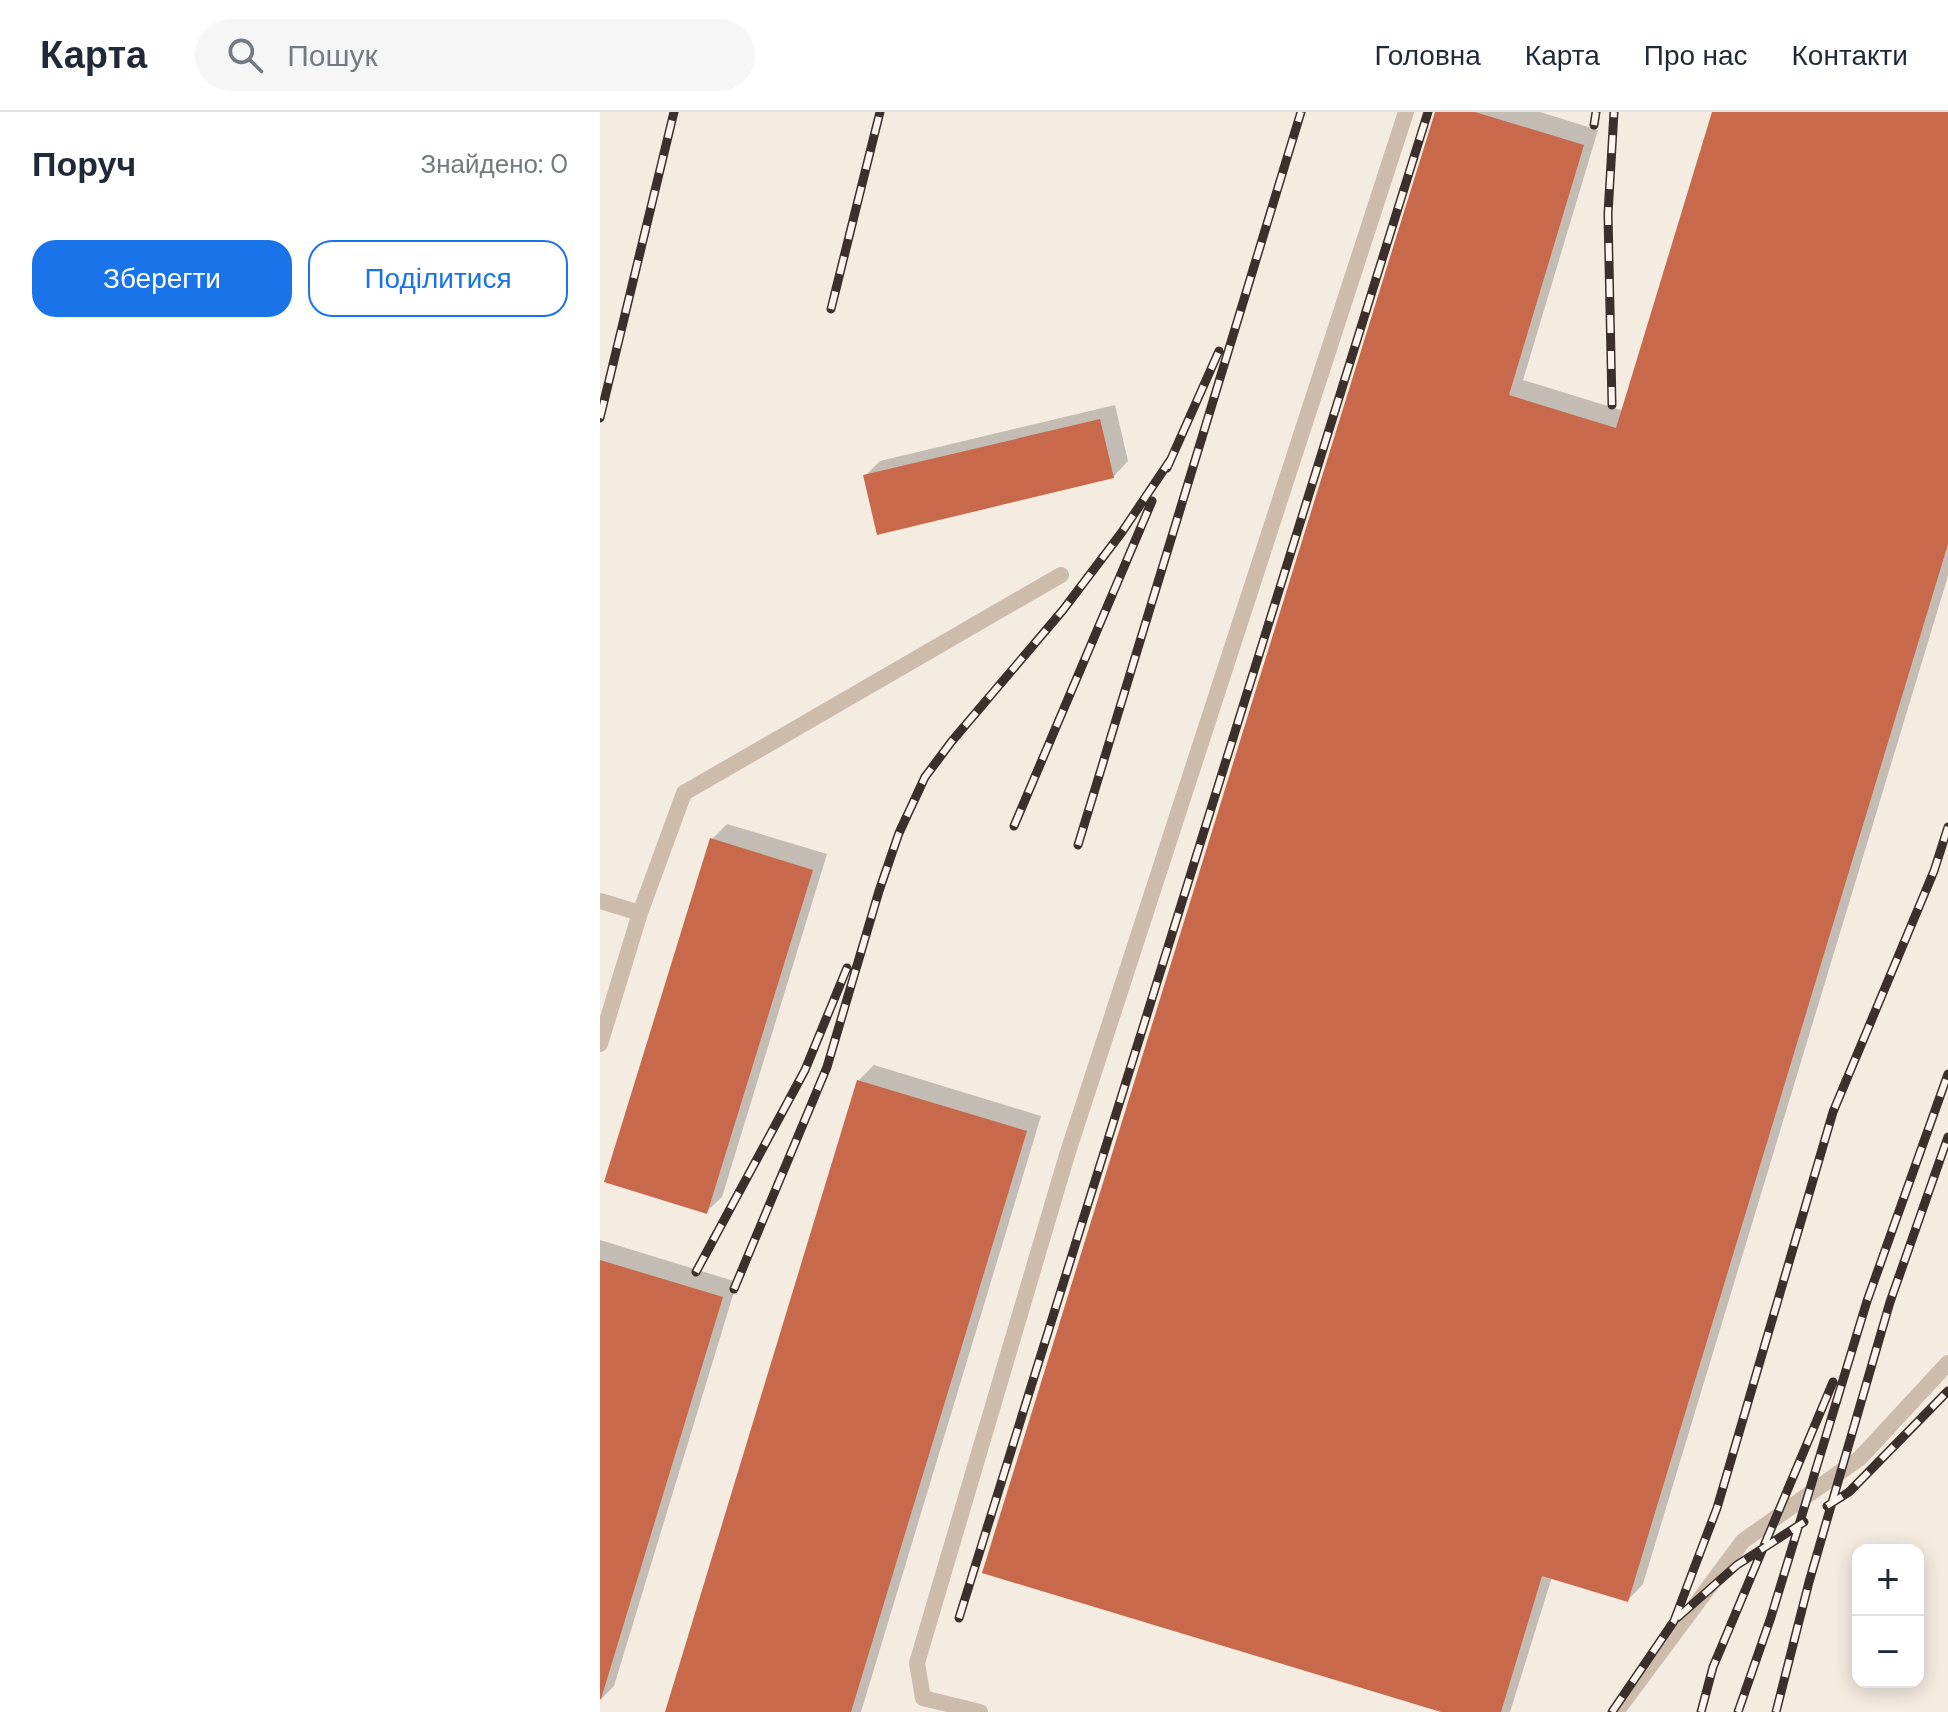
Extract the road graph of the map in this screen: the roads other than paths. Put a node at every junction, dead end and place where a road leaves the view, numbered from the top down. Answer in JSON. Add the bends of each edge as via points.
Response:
{"nodes":[{"id":1,"x":1406,"y":112,"type":"edge"},
{"id":2,"x":1061,"y":575,"type":"dead end"},
{"id":3,"x":600,"y":901,"type":"edge"},
{"id":4,"x":640,"y":913,"type":"junction"},
{"id":5,"x":600,"y":1044,"type":"edge"},
{"id":6,"x":1948,"y":1363,"type":"edge"},
{"id":7,"x":980,"y":1712,"type":"edge"},
{"id":8,"x":1616,"y":1712,"type":"edge"}],
"edges":[{"from":1,"to":7,"type":"lane","via":[[1067,1155],[917,1663],[923,1698]]},
{"from":2,"to":4,"type":"lane","via":[[684,793]]},
{"from":3,"to":4,"type":"lane"},
{"from":4,"to":5,"type":"lane"},
{"from":6,"to":8,"type":"lane","via":[[1860,1458],[1743,1541]]}]}
